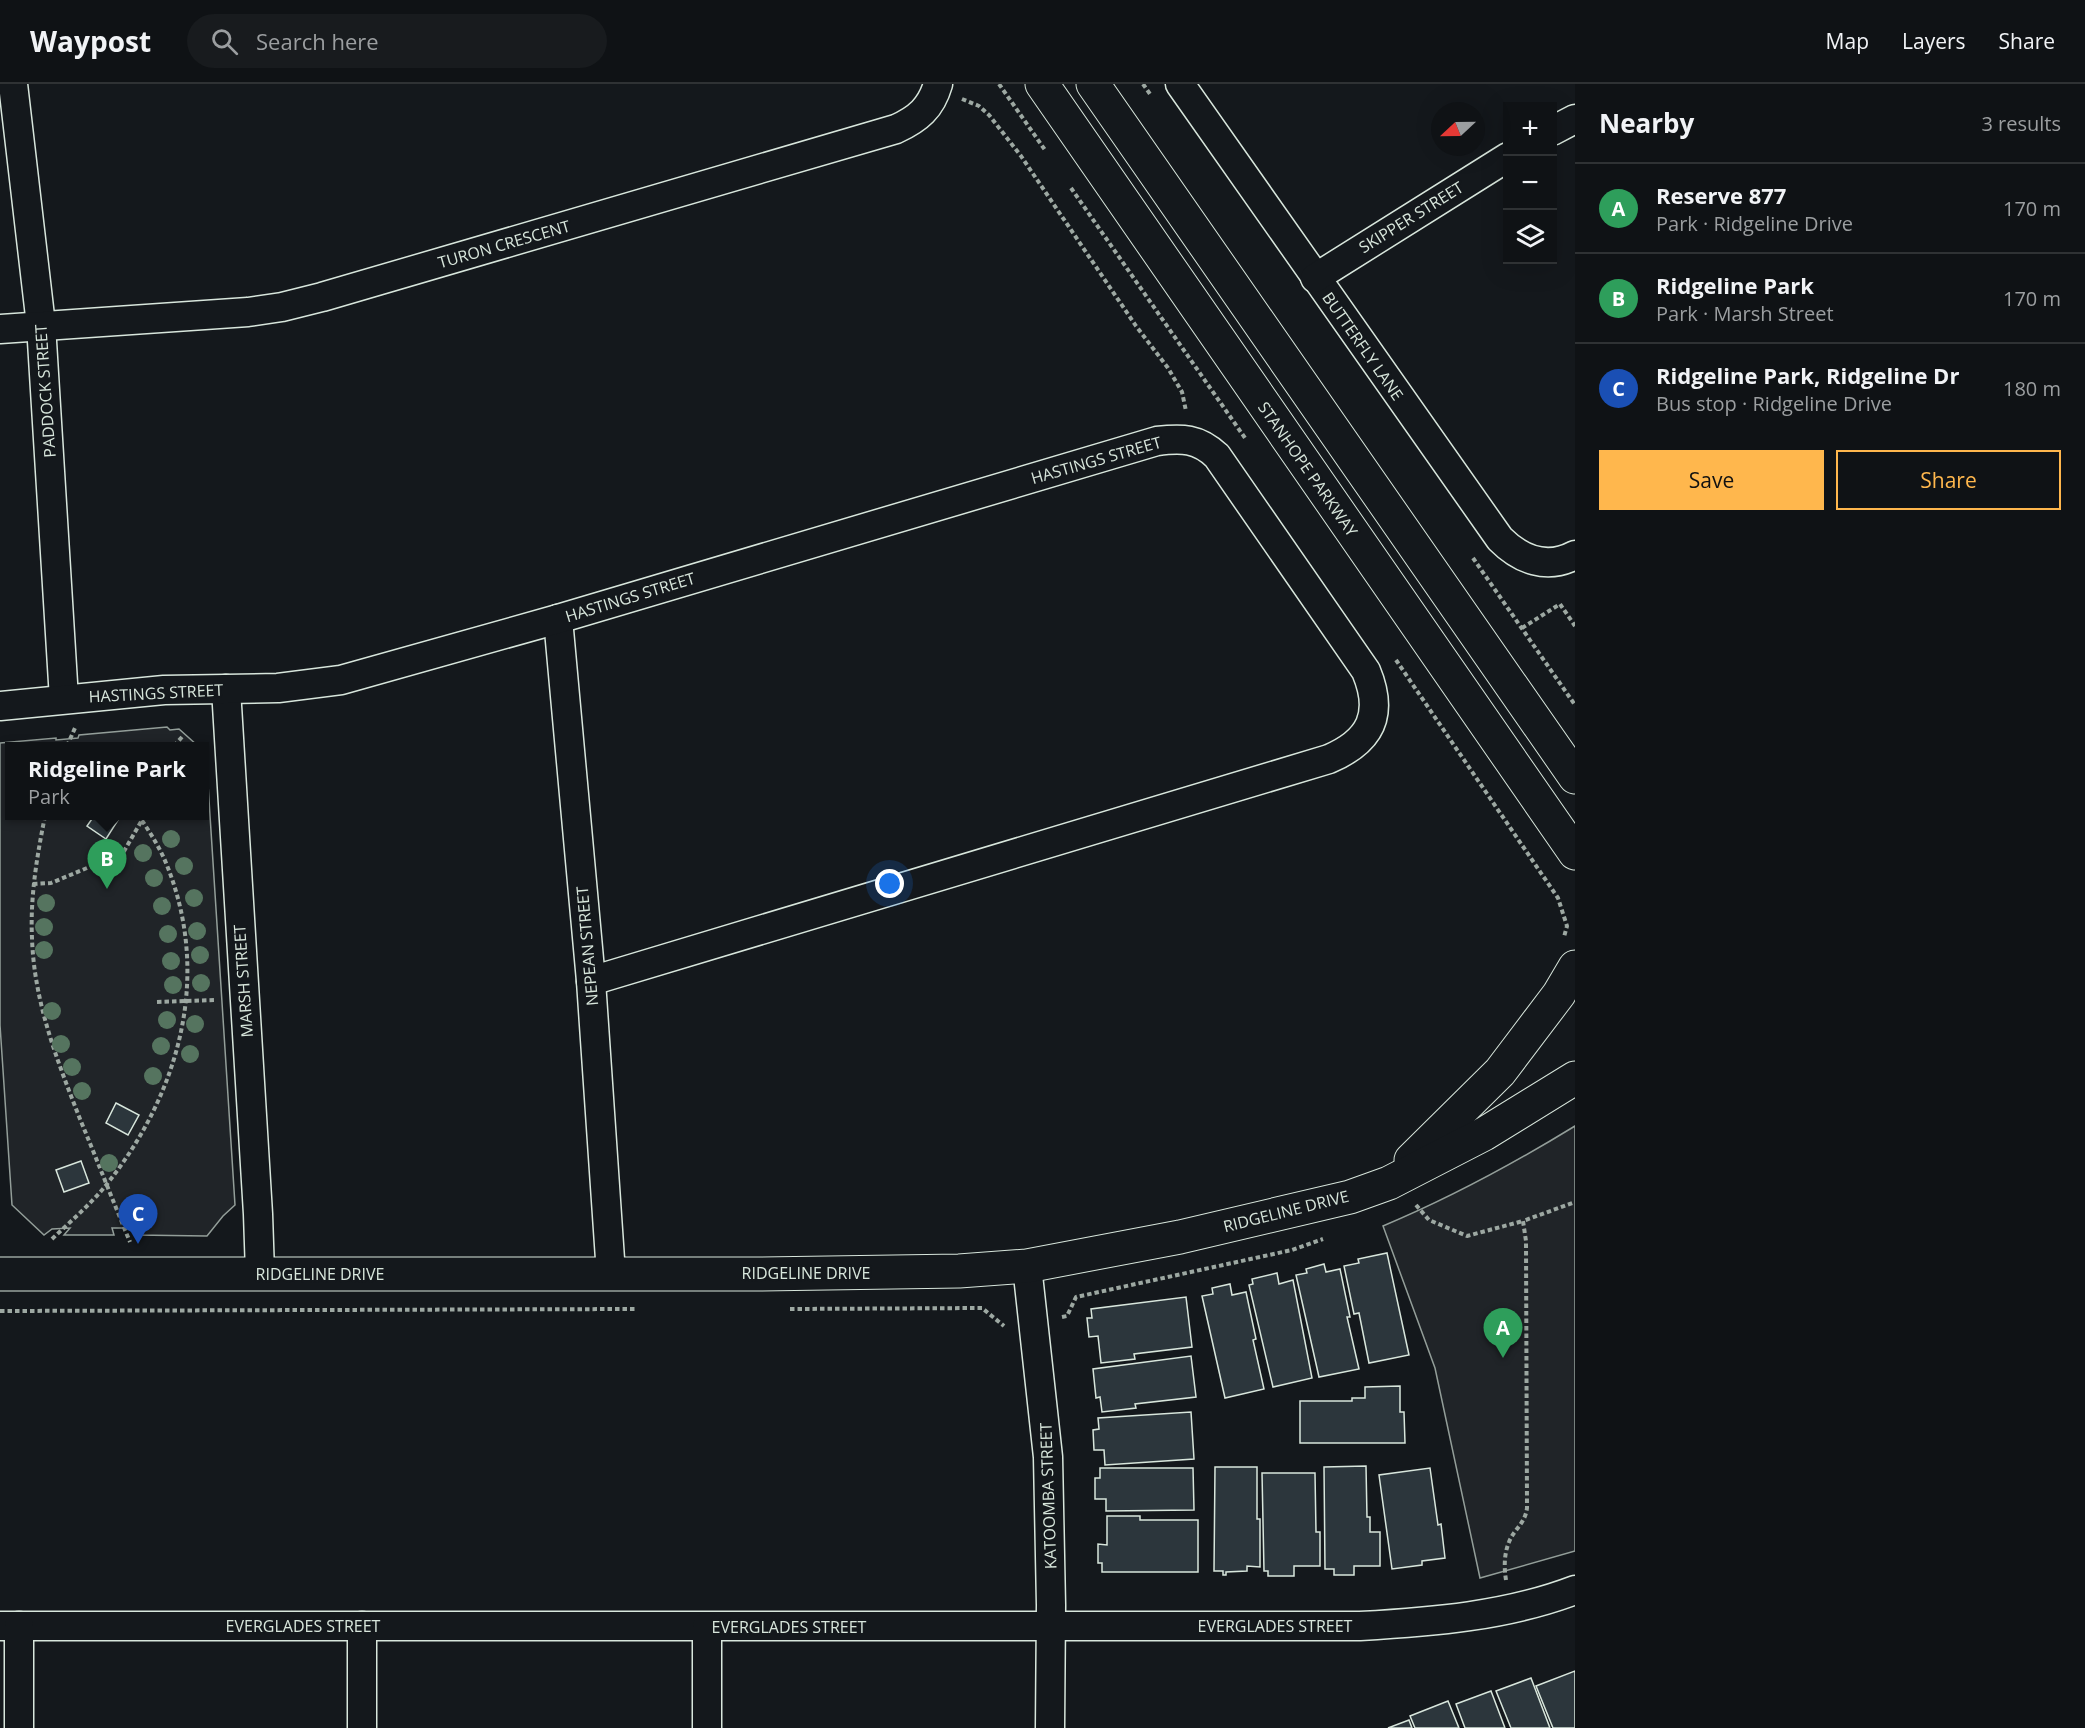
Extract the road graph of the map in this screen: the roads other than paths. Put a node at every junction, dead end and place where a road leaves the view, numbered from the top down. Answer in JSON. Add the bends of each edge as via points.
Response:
{"nodes":[{"id":1,"x":13,"y":84,"type":"edge"},
{"id":2,"x":1041,"y":84,"type":"edge"},
{"id":3,"x":1093,"y":84,"type":"edge"},
{"id":4,"x":1180,"y":84,"type":"edge"},
{"id":5,"x":947,"y":91,"type":"edge"},
{"id":6,"x":1575,"y":119,"type":"edge"},
{"id":7,"x":1557,"y":128,"type":"edge"},
{"id":8,"x":1503,"y":160,"type":"edge"},
{"id":9,"x":1315,"y":278,"type":"junction"},
{"id":10,"x":41,"y":325,"type":"junction"},
{"id":11,"x":0,"y":329,"type":"edge"},
{"id":12,"x":1575,"y":555,"type":"edge"},
{"id":13,"x":558,"y":619,"type":"junction"},
{"id":14,"x":226,"y":689,"type":"junction"},
{"id":15,"x":64,"y":699,"type":"junction"},
{"id":16,"x":0,"y":706,"type":"edge"},
{"id":17,"x":1575,"y":777,"type":"edge"},
{"id":18,"x":1575,"y":853,"type":"edge"},
{"id":19,"x":1575,"y":967,"type":"edge"},
{"id":20,"x":591,"y":981,"type":"junction"},
{"id":21,"x":1575,"y":1078,"type":"edge"},
{"id":22,"x":1401,"y":1192,"type":"junction"},
{"id":23,"x":1027,"y":1266,"type":"junction"},
{"id":24,"x":0,"y":1274,"type":"edge"},
{"id":25,"x":260,"y":1274,"type":"junction"},
{"id":26,"x":611,"y":1274,"type":"junction"},
{"id":27,"x":1575,"y":1590,"type":"edge"},
{"id":28,"x":9,"y":1626,"type":"edge"},
{"id":29,"x":362,"y":1626,"type":"junction"},
{"id":30,"x":707,"y":1627,"type":"junction"},
{"id":31,"x":1051,"y":1627,"type":"junction"},
{"id":32,"x":19,"y":1728,"type":"edge"},
{"id":33,"x":362,"y":1728,"type":"edge"},
{"id":34,"x":707,"y":1728,"type":"edge"},
{"id":35,"x":1050,"y":1728,"type":"edge"}],
"edges":[{"from":1,"to":10,"type":"street","name":"PADDOCK STREET"},
{"from":2,"to":18,"type":"street","name":"STANHOPE PARKWAY"},
{"from":3,"to":17,"type":"street"},
{"from":4,"to":9,"type":"street","name":"BUTTERFLY LANE"},
{"from":5,"to":10,"type":"street","name":"TURON CRESCENT","via":[[923,113],[896,129],[322,297],[248,312]]},
{"from":6,"to":7,"type":"street"},
{"from":8,"to":9,"type":"street","name":"SKIPPER STREET"},
{"from":9,"to":12,"type":"street","name":"BUTTERFLY LANE","via":[[1500,539],[1533,561],[1554,562]]},
{"from":10,"to":11,"type":"street","name":"TURON CRESCENT"},
{"from":10,"to":15,"type":"street","name":"PADDOCK STREET"},
{"from":13,"to":14,"type":"street","name":"HASTINGS STREET","via":[[341,680],[278,688]]},
{"from":13,"to":20,"type":"street","name":"NEPEAN STREET"},
{"from":13,"to":20,"type":"street","name":"HASTINGS STREET","via":[[1157,441],[1195,441],[1217,456],[1366,671],[1375,705],[1372,721],[1358,743],[1329,759]]},
{"from":14,"to":15,"type":"street","name":"HASTINGS STREET"},
{"from":14,"to":25,"type":"street","name":"MARSH STREET"},
{"from":15,"to":16,"type":"street","name":"HASTINGS STREET"},
{"from":19,"to":22,"type":"street","via":[[1500,1072]]},
{"from":20,"to":26,"type":"street","name":"NEPEAN STREET"},
{"from":21,"to":22,"type":"street","name":"RIDGELINE DRIVE","via":[[1484,1134]]},
{"from":22,"to":23,"type":"street","name":"RIDGELINE DRIVE","via":[[1350,1197],[1180,1237]]},
{"from":23,"to":26,"type":"street","name":"RIDGELINE DRIVE","via":[[959,1271]]},
{"from":23,"to":31,"type":"street","name":"KATOOMBA STREET","via":[[1048,1454]]},
{"from":24,"to":25,"type":"street","name":"RIDGELINE DRIVE"},
{"from":25,"to":26,"type":"street","name":"RIDGELINE DRIVE"},
{"from":27,"to":31,"type":"street","name":"EVERGLADES STREET","via":[[1512,1608],[1420,1623]]},
{"from":28,"to":29,"type":"street","name":"EVERGLADES STREET"},
{"from":28,"to":32,"type":"street"},
{"from":29,"to":30,"type":"street","name":"EVERGLADES STREET"},
{"from":29,"to":33,"type":"street"},
{"from":30,"to":31,"type":"street","name":"EVERGLADES STREET"},
{"from":30,"to":34,"type":"street"},
{"from":31,"to":35,"type":"street","name":"KATOOMBA STREET"}]}
